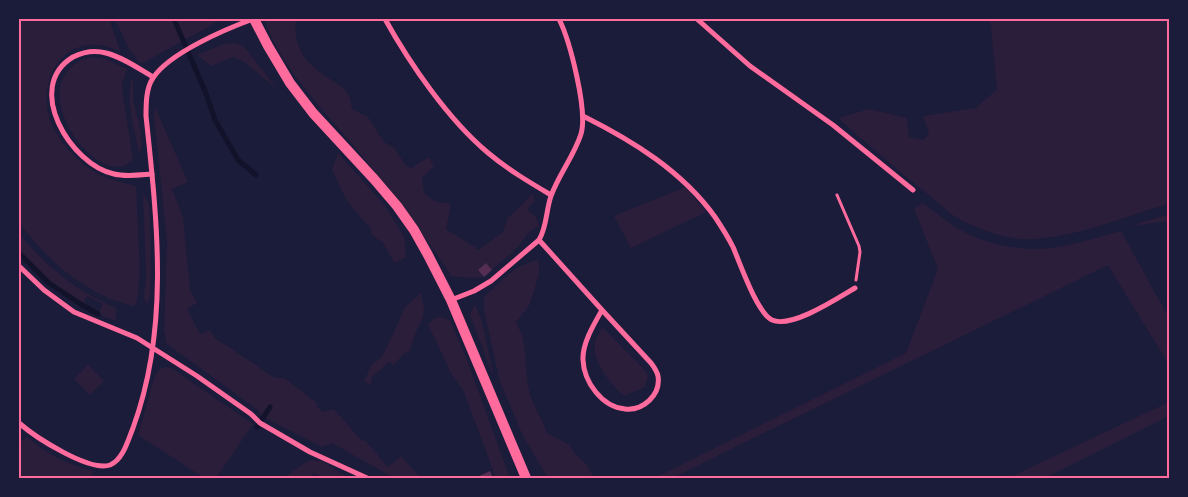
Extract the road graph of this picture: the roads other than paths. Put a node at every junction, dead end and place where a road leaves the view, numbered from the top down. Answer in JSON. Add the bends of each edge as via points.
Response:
{"nodes":[{"id":1,"x":254,"y":19,"type":"edge"},
{"id":2,"x":385,"y":19,"type":"edge"},
{"id":3,"x":559,"y":19,"type":"edge"},
{"id":4,"x":696,"y":19,"type":"edge"},
{"id":5,"x":153,"y":77,"type":"junction"},
{"id":6,"x":583,"y":116,"type":"junction"},
{"id":7,"x":152,"y":174,"type":"junction"},
{"id":8,"x":913,"y":190,"type":"dead end"},
{"id":9,"x":551,"y":194,"type":"junction"},
{"id":10,"x":540,"y":240,"type":"junction"},
{"id":11,"x":19,"y":266,"type":"edge"},
{"id":12,"x":855,"y":288,"type":"road end"},
{"id":13,"x":451,"y":300,"type":"junction"},
{"id":14,"x":602,"y":310,"type":"junction"},
{"id":15,"x":153,"y":349,"type":"junction"},
{"id":16,"x":19,"y":423,"type":"edge"},
{"id":17,"x":367,"y":478,"type":"edge"},
{"id":18,"x":526,"y":478,"type":"edge"}],
"edges":[{"from":1,"to":5,"type":"street","via":[[181,54]]},
{"from":1,"to":13,"type":"main road","via":[[290,83],[414,230]]},
{"from":2,"to":9,"type":"street","via":[[444,106],[471,137],[502,164]]},
{"from":3,"to":6,"type":"street","via":[[568,38]]},
{"from":4,"to":8,"type":"street","via":[[750,66],[833,125]]},
{"from":5,"to":7,"type":"street","via":[[146,110]]},
{"from":5,"to":7,"type":"street","via":[[105,52],[86,52],[62,65],[53,83],[52,94],[56,120],[62,132],[96,166],[114,175]]},
{"from":6,"to":9,"type":"street","via":[[580,137]]},
{"from":6,"to":12,"type":"street","via":[[657,159],[699,197],[732,245],[765,315],[774,321],[808,314]]},
{"from":7,"to":15,"type":"street","via":[[158,276]]},
{"from":9,"to":10,"type":"street"},
{"from":10,"to":13,"type":"street","via":[[491,282]]},
{"from":10,"to":14,"type":"street"},
{"from":11,"to":15,"type":"street","via":[[74,312],[128,334]]},
{"from":13,"to":18,"type":"main road"},
{"from":14,"to":14,"type":"street","via":[[656,370],[658,377],[654,396],[638,407],[626,409],[600,397],[586,374],[584,351]]},
{"from":15,"to":16,"type":"street","via":[[139,410],[122,454],[114,463],[106,466],[85,463],[48,444]]},
{"from":15,"to":17,"type":"street","via":[[197,376],[260,423],[310,452]]}]}
